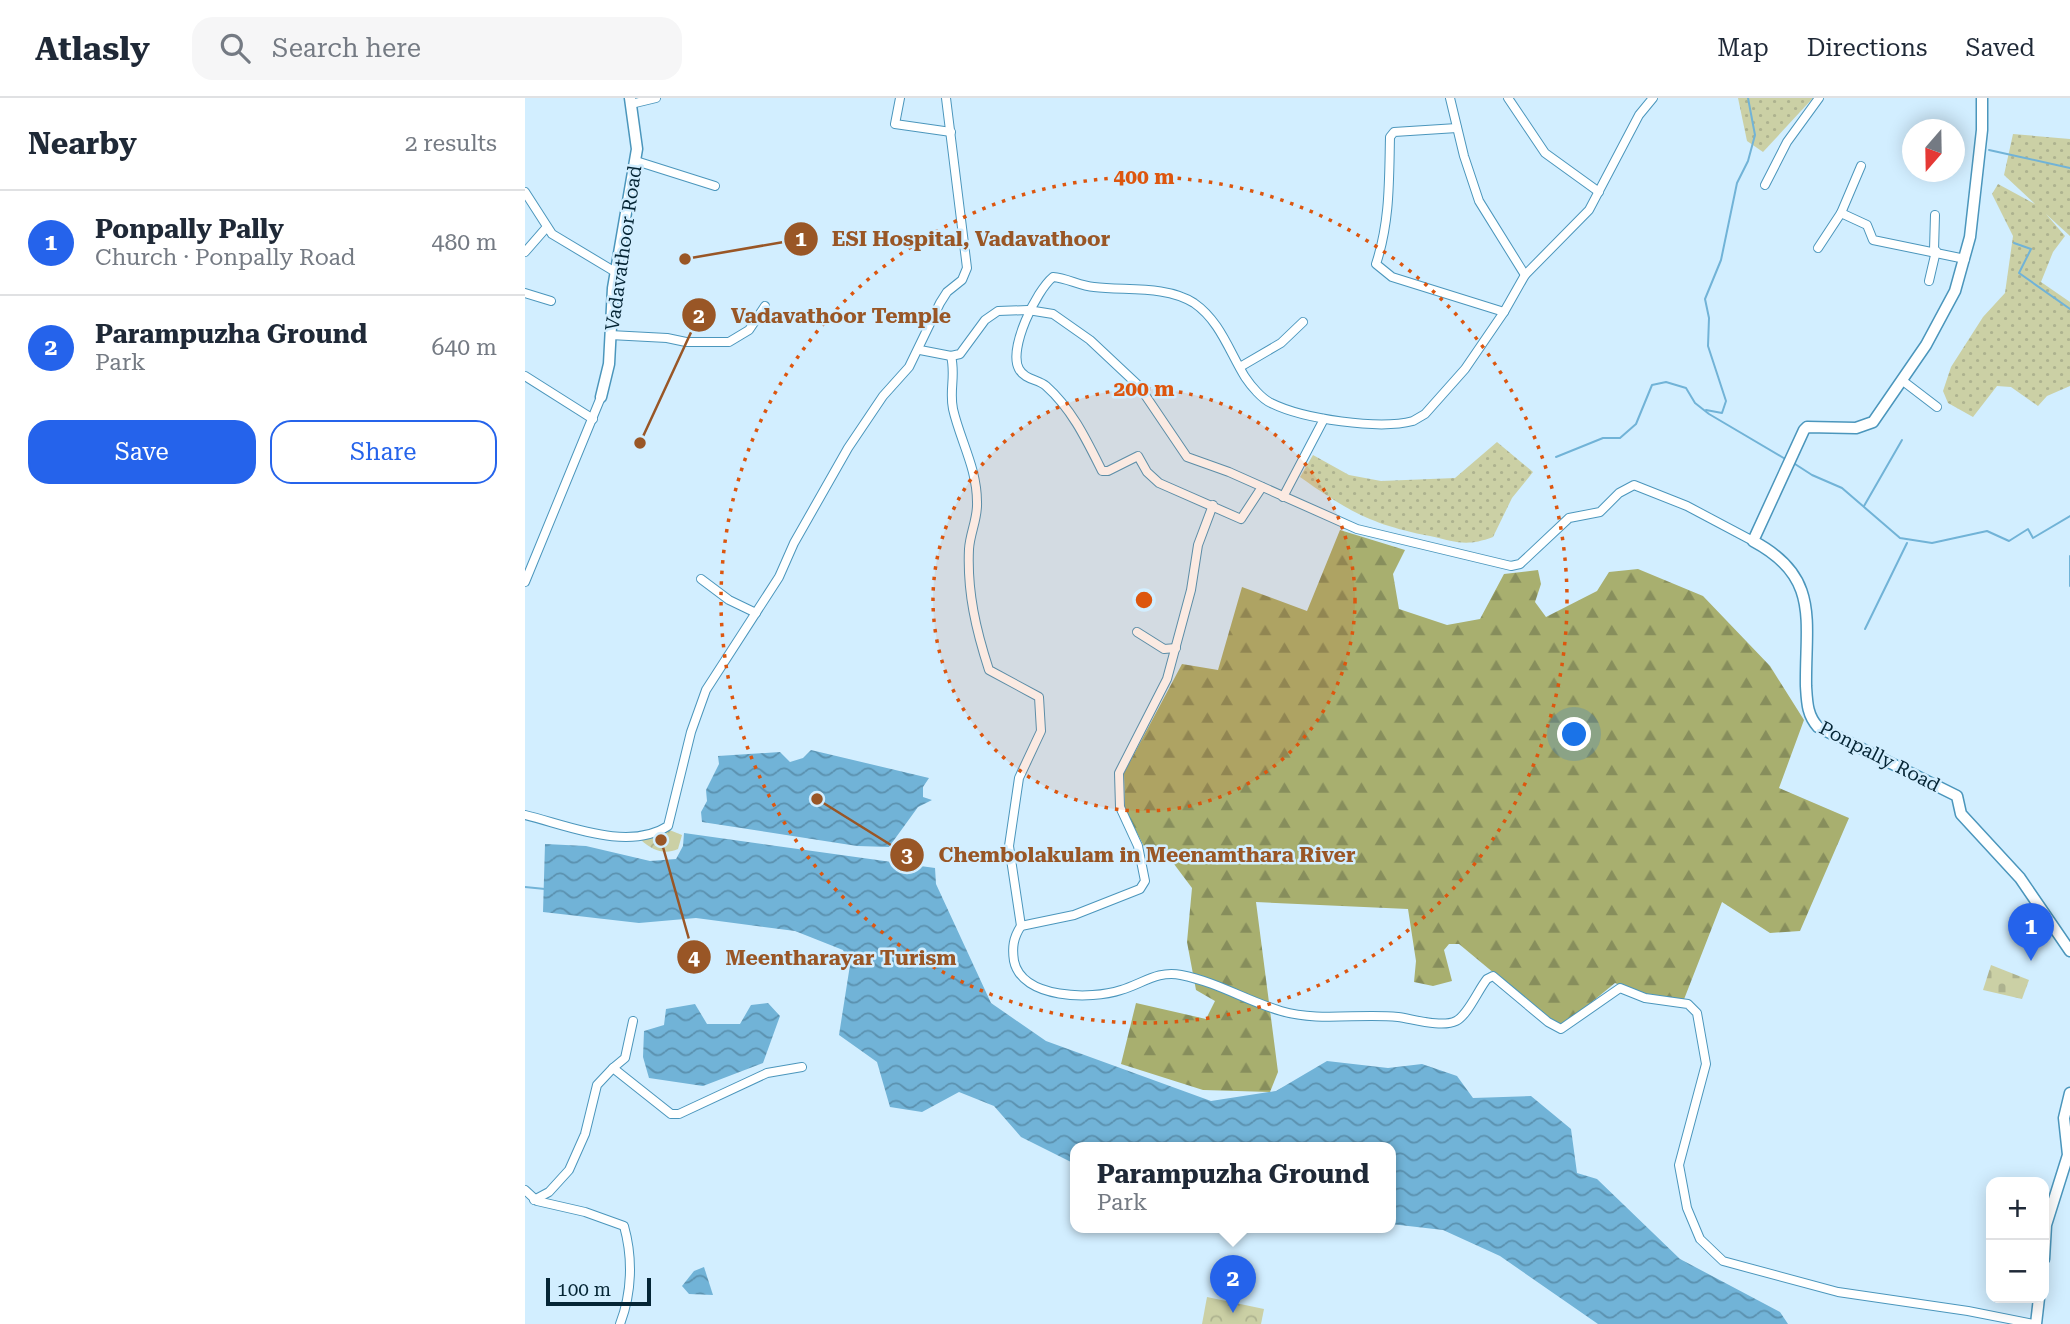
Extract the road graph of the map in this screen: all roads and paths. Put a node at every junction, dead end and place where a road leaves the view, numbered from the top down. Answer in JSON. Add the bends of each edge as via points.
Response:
{"nodes":[{"id":1,"x":656,"y":98,"type":"edge"},
{"id":2,"x":900,"y":98,"type":"edge"},
{"id":3,"x":946,"y":98,"type":"edge"},
{"id":4,"x":1451,"y":98,"type":"edge"},
{"id":5,"x":1507,"y":98,"type":"edge"},
{"id":6,"x":1653,"y":98,"type":"edge"},
{"id":7,"x":1819,"y":98,"type":"edge"},
{"id":8,"x":1982,"y":98,"type":"edge"},
{"id":9,"x":630,"y":101,"type":"edge"},
{"id":10,"x":1457,"y":128,"type":"junction"},
{"id":11,"x":951,"y":132,"type":"junction"},
{"id":12,"x":636,"y":161,"type":"junction"},
{"id":13,"x":1861,"y":166,"type":"dead end"},
{"id":14,"x":1765,"y":185,"type":"dead end"},
{"id":15,"x":715,"y":186,"type":"dead end"},
{"id":16,"x":525,"y":192,"type":"edge"},
{"id":17,"x":1599,"y":192,"type":"junction"},
{"id":18,"x":1841,"y":213,"type":"junction"},
{"id":19,"x":1935,"y":215,"type":"dead end"},
{"id":20,"x":546,"y":228,"type":"junction"},
{"id":21,"x":1818,"y":248,"type":"dead end"},
{"id":22,"x":1935,"y":251,"type":"junction"},
{"id":23,"x":525,"y":252,"type":"edge"},
{"id":24,"x":1965,"y":259,"type":"junction"},
{"id":25,"x":617,"y":272,"type":"junction"},
{"id":26,"x":1525,"y":275,"type":"junction"},
{"id":27,"x":1929,"y":281,"type":"dead end"},
{"id":28,"x":525,"y":293,"type":"edge"},
{"id":29,"x":551,"y":301,"type":"dead end"},
{"id":30,"x":765,"y":306,"type":"dead end"},
{"id":31,"x":1028,"y":310,"type":"junction"},
{"id":32,"x":1504,"y":312,"type":"junction"},
{"id":33,"x":1303,"y":322,"type":"dead end"},
{"id":34,"x":610,"y":335,"type":"junction"},
{"id":35,"x":920,"y":350,"type":"junction"},
{"id":36,"x":951,"y":356,"type":"junction"},
{"id":37,"x":1240,"y":368,"type":"junction"},
{"id":38,"x":525,"y":376,"type":"edge"},
{"id":39,"x":1903,"y":381,"type":"junction"},
{"id":40,"x":601,"y":397,"type":"joint"},
{"id":41,"x":1937,"y":407,"type":"dead end"},
{"id":42,"x":593,"y":419,"type":"junction"},
{"id":43,"x":1324,"y":419,"type":"junction"},
{"id":44,"x":1262,"y":487,"type":"junction"},
{"id":45,"x":1283,"y":497,"type":"junction"},
{"id":46,"x":1213,"y":505,"type":"junction"},
{"id":47,"x":1753,"y":541,"type":"junction"},
{"id":48,"x":701,"y":579,"type":"dead end"},
{"id":49,"x":525,"y":582,"type":"edge"},
{"id":50,"x":757,"y":613,"type":"junction"},
{"id":51,"x":1137,"y":632,"type":"dead end"},
{"id":52,"x":1176,"y":648,"type":"junction"},
{"id":53,"x":525,"y":815,"type":"edge"},
{"id":54,"x":1021,"y":926,"type":"junction"},
{"id":55,"x":2070,"y":951,"type":"edge"},
{"id":56,"x":633,"y":1021,"type":"dead end"},
{"id":57,"x":802,"y":1067,"type":"dead end"},
{"id":58,"x":613,"y":1068,"type":"junction"},
{"id":59,"x":2070,"y":1093,"type":"edge"},
{"id":60,"x":525,"y":1190,"type":"edge"},
{"id":61,"x":534,"y":1200,"type":"junction"},
{"id":62,"x":2045,"y":1240,"type":"edge"},
{"id":63,"x":2038,"y":1303,"type":"edge"},
{"id":64,"x":620,"y":1324,"type":"edge"},
{"id":65,"x":2035,"y":1324,"type":"edge"}],
"edges":[{"from":1,"to":9,"type":"street"},
{"from":2,"to":11,"type":"street","via":[[895,124]]},
{"from":3,"to":11,"type":"street"},
{"from":4,"to":10,"type":"street"},
{"from":5,"to":17,"type":"street","via":[[1545,153]]},
{"from":6,"to":17,"type":"street"},
{"from":7,"to":14,"type":"street","via":[[1787,142]]},
{"from":8,"to":24,"type":"main road"},
{"from":9,"to":12,"type":"main road","name":"Vadavathoor Road"},
{"from":10,"to":26,"type":"street","via":[[1479,201]]},
{"from":10,"to":32,"type":"street","via":[[1394,132],[1390,137],[1389,204],[1376,264],[1392,277]]},
{"from":11,"to":35,"type":"street","via":[[967,268],[962,281],[947,292]]},
{"from":12,"to":15,"type":"street"},
{"from":12,"to":25,"type":"main road","name":"Vadavathoor Road"},
{"from":13,"to":18,"type":"street"},
{"from":16,"to":20,"type":"street"},
{"from":17,"to":26,"type":"street","via":[[1565,237]]},
{"from":18,"to":21,"type":"street"},
{"from":18,"to":22,"type":"street","via":[[1867,225],[1873,240]]},
{"from":19,"to":22,"type":"street"},
{"from":20,"to":23,"type":"street"},
{"from":20,"to":25,"type":"street"},
{"from":22,"to":24,"type":"street"},
{"from":22,"to":27,"type":"street"},
{"from":24,"to":39,"type":"main road","via":[[1955,290]]},
{"from":25,"to":34,"type":"main road","name":"Vadavathoor Road"},
{"from":26,"to":32,"type":"street"},
{"from":28,"to":29,"type":"street"},
{"from":30,"to":34,"type":"street","via":[[749,330],[729,342]]},
{"from":31,"to":36,"type":"street","via":[[998,311],[985,320],[960,354]]},
{"from":31,"to":37,"type":"street","via":[[1053,278],[1091,287],[1174,294],[1205,311]]},
{"from":31,"to":44,"type":"street","via":[[1053,314],[1114,360],[1162,416],[1187,457]]},
{"from":31,"to":46,"type":"street","via":[[1017,367],[1023,375],[1044,384],[1068,410],[1101,471],[1138,456],[1159,483]]},
{"from":32,"to":43,"type":"street","via":[[1465,369],[1420,418],[1406,423]]},
{"from":33,"to":37,"type":"street","via":[[1282,343]]},
{"from":34,"to":40,"type":"main road","name":"Vadavathoor Road"},
{"from":35,"to":36,"type":"street"},
{"from":35,"to":50,"type":"street","via":[[848,448]]},
{"from":36,"to":54,"type":"street","via":[[953,409],[976,482],[978,505],[969,546],[975,625],[989,670],[1039,697],[1042,707],[1041,731],[1019,778],[1009,846]]},
{"from":37,"to":43,"type":"street","via":[[1271,403]]},
{"from":38,"to":42,"type":"street"},
{"from":39,"to":41,"type":"street"},
{"from":39,"to":47,"type":"main road","via":[[1873,422],[1856,428],[1807,427]]},
{"from":40,"to":42,"type":"street"},
{"from":42,"to":49,"type":"street"},
{"from":43,"to":45,"type":"street"},
{"from":44,"to":45,"type":"street"},
{"from":44,"to":46,"type":"street","via":[[1241,519]]},
{"from":45,"to":47,"type":"street","via":[[1357,529],[1511,566],[1520,564],[1569,518],[1601,512],[1634,485],[1687,506]]},
{"from":46,"to":52,"type":"street","via":[[1198,545]]},
{"from":47,"to":55,"type":"main road","name":"Ponpally Road","via":[[1774,552],[1801,585],[1807,612],[1810,718],[1818,727],[1957,796],[1961,814],[2020,878]]},
{"from":48,"to":50,"type":"street"},
{"from":50,"to":53,"type":"street","via":[[706,690],[668,826],[649,835],[608,835]]},
{"from":51,"to":52,"type":"street","via":[[1164,649]]},
{"from":52,"to":54,"type":"street","via":[[1163,691],[1119,773],[1120,807],[1138,846],[1145,881],[1140,889],[1075,915]]},
{"from":54,"to":65,"type":"street","via":[[1014,936],[1016,968],[1021,978],[1050,992],[1106,993],[1152,976],[1178,974],[1283,1011],[1447,1024],[1458,1020],[1493,976],[1562,1029],[1620,988],[1645,998],[1688,1004],[1697,1013],[1706,1063],[1679,1165],[1687,1208],[1700,1239],[1723,1261],[1838,1292]]},
{"from":56,"to":58,"type":"street","via":[[625,1058]]},
{"from":57,"to":58,"type":"street","via":[[767,1073],[679,1114],[671,1114]]},
{"from":58,"to":61,"type":"street","via":[[597,1085],[585,1134],[569,1170]]},
{"from":59,"to":62,"type":"main road","via":[[2064,1118],[2068,1155]]},
{"from":60,"to":61,"type":"street"},
{"from":61,"to":64,"type":"street","via":[[624,1226],[630,1246],[628,1301]]},
{"from":63,"to":65,"type":"main road"}]}
